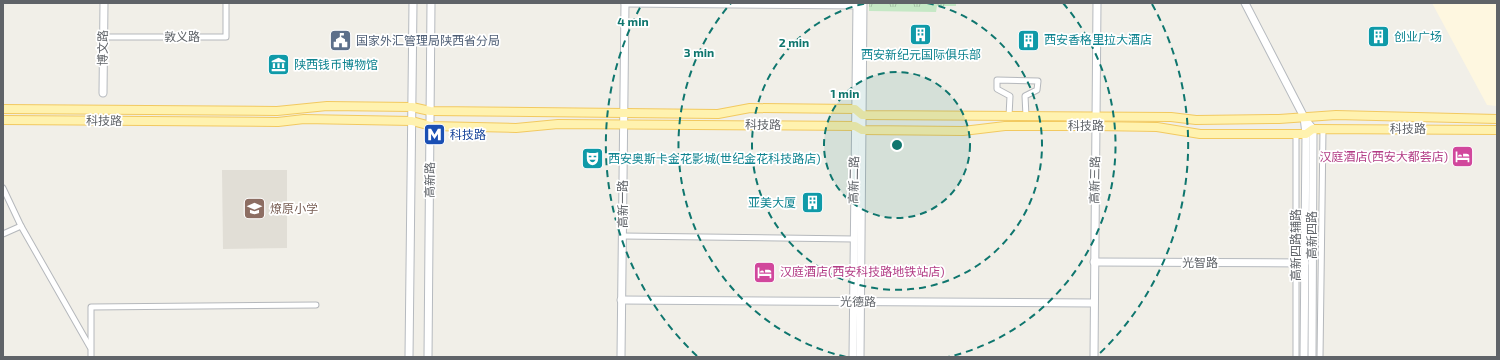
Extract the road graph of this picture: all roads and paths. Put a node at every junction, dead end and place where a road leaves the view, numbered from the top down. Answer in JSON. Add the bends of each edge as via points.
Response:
{"nodes":[{"id":1,"x":104,"y":3,"type":"edge"},
{"id":2,"x":226,"y":3,"type":"edge"},
{"id":3,"x":413,"y":3,"type":"edge"},
{"id":4,"x":431,"y":3,"type":"edge"},
{"id":5,"x":625,"y":3,"type":"edge"},
{"id":6,"x":1097,"y":3,"type":"edge"},
{"id":7,"x":1245,"y":3,"type":"edge"},
{"id":8,"x":860,"y":4,"type":"edge"},
{"id":9,"x":104,"y":37,"type":"junction"},
{"id":10,"x":103,"y":93,"type":"dead end"},
{"id":11,"x":412,"y":108,"type":"junction"},
{"id":12,"x":3,"y":109,"type":"edge"},
{"id":13,"x":855,"y":109,"type":"junction"},
{"id":14,"x":430,"y":111,"type":"junction"},
{"id":15,"x":624,"y":113,"type":"junction"},
{"id":16,"x":862,"y":115,"type":"junction"},
{"id":17,"x":1010,"y":116,"type":"junction"},
{"id":18,"x":1026,"y":116,"type":"junction"},
{"id":19,"x":1096,"y":117,"type":"junction"},
{"id":20,"x":1304,"y":117,"type":"junction"},
{"id":21,"x":1497,"y":119,"type":"edge"},
{"id":22,"x":3,"y":120,"type":"edge"},
{"id":23,"x":412,"y":121,"type":"junction"},
{"id":24,"x":624,"y":124,"type":"junction"},
{"id":25,"x":431,"y":126,"type":"junction"},
{"id":26,"x":1096,"y":126,"type":"junction"},
{"id":27,"x":858,"y":128,"type":"junction"},
{"id":28,"x":1323,"y":129,"type":"junction"},
{"id":29,"x":1497,"y":130,"type":"edge"},
{"id":30,"x":1309,"y":132,"type":"junction"},
{"id":31,"x":1296,"y":134,"type":"junction"},
{"id":32,"x":3,"y":188,"type":"edge"},
{"id":33,"x":21,"y":226,"type":"junction"},
{"id":34,"x":3,"y":234,"type":"edge"},
{"id":35,"x":623,"y":236,"type":"junction"},
{"id":36,"x":854,"y":239,"type":"junction"},
{"id":37,"x":1094,"y":262,"type":"junction"},
{"id":38,"x":1296,"y":263,"type":"junction"},
{"id":39,"x":1305,"y":263,"type":"junction"},
{"id":40,"x":621,"y":300,"type":"junction"},
{"id":41,"x":856,"y":302,"type":"junction"},
{"id":42,"x":1094,"y":303,"type":"junction"},
{"id":43,"x":316,"y":305,"type":"dead end"},
{"id":44,"x":91,"y":347,"type":"junction"},
{"id":45,"x":91,"y":357,"type":"edge"},
{"id":46,"x":409,"y":357,"type":"edge"},
{"id":47,"x":428,"y":357,"type":"edge"},
{"id":48,"x":620,"y":357,"type":"edge"},
{"id":49,"x":853,"y":357,"type":"edge"},
{"id":50,"x":860,"y":357,"type":"edge"},
{"id":51,"x":1094,"y":357,"type":"edge"},
{"id":52,"x":1296,"y":357,"type":"edge"},
{"id":53,"x":1304,"y":357,"type":"edge"},
{"id":54,"x":1312,"y":357,"type":"edge"},
{"id":55,"x":1320,"y":357,"type":"edge"}],
"edges":[{"from":1,"to":9,"type":"street","name":"博文路"},
{"from":2,"to":9,"type":"street","name":"敦义路","via":[[226,37]]},
{"from":3,"to":11,"type":"street","name":"高新路"},
{"from":4,"to":14,"type":"street","name":"高新路"},
{"from":5,"to":8,"type":"street"},
{"from":5,"to":15,"type":"street","name":"高新一路"},
{"from":6,"to":19,"type":"street","name":"高新三路"},
{"from":7,"to":20,"type":"street","name":"高新四路"},
{"from":8,"to":13,"type":"street","name":"高新二路"},
{"from":8,"to":16,"type":"street","name":"高新二路"},
{"from":9,"to":10,"type":"street","name":"博文路"},
{"from":11,"to":12,"type":"main road","name":"科技路","via":[[312,106],[277,111]]},
{"from":11,"to":14,"type":"main road","name":"科技路"},
{"from":11,"to":23,"type":"street","name":"高新路"},
{"from":13,"to":15,"type":"main road","name":"科技路","via":[[750,108],[718,114]]},
{"from":13,"to":16,"type":"main road"},
{"from":13,"to":27,"type":"street","name":"高新二路"},
{"from":14,"to":15,"type":"main road","name":"科技路"},
{"from":14,"to":25,"type":"street","name":"高新路"},
{"from":15,"to":24,"type":"street","name":"高新一路"},
{"from":16,"to":17,"type":"main road","name":"科技路"},
{"from":16,"to":27,"type":"street","name":"高新二路"},
{"from":17,"to":18,"type":"main road","name":"科技路"},
{"from":17,"to":18,"type":"street","via":[[1010,96],[997,89],[997,80],[1038,81],[1037,90],[1025,96]]},
{"from":18,"to":19,"type":"main road","name":"科技路"},
{"from":19,"to":20,"type":"main road","name":"科技路","via":[[1171,117],[1196,120]]},
{"from":19,"to":26,"type":"street","name":"高新三路"},
{"from":20,"to":21,"type":"main road","name":"科技路","via":[[1336,114]]},
{"from":20,"to":30,"type":"street","name":"高新四路"},
{"from":22,"to":23,"type":"main road","name":"科技路"},
{"from":23,"to":25,"type":"main road","name":"科技路"},
{"from":23,"to":46,"type":"street","name":"高新路"},
{"from":24,"to":25,"type":"main road","name":"科技路","via":[[558,124],[516,128]]},
{"from":24,"to":27,"type":"main road","name":"科技路"},
{"from":24,"to":35,"type":"street","name":"高新一路"},
{"from":25,"to":47,"type":"street","name":"高新路"},
{"from":26,"to":27,"type":"main road","name":"科技路","via":[[1006,126],[963,131]]},
{"from":26,"to":31,"type":"main road","name":"科技路","via":[[1157,127],[1200,134]]},
{"from":26,"to":37,"type":"street","name":"高新三路"},
{"from":27,"to":36,"type":"street","name":"高新二路"},
{"from":27,"to":41,"type":"street","name":"高新二路"},
{"from":28,"to":29,"type":"main road","name":"科技路"},
{"from":28,"to":30,"type":"main road","name":"科技路"},
{"from":28,"to":55,"type":"street"},
{"from":30,"to":31,"type":"main road","name":"科技路"},
{"from":30,"to":39,"type":"street","name":"高新四路"},
{"from":30,"to":54,"type":"street","name":"高新四路"},
{"from":31,"to":38,"type":"street","name":"高新四路辅路"},
{"from":32,"to":33,"type":"street"},
{"from":33,"to":34,"type":"street"},
{"from":33,"to":44,"type":"street"},
{"from":35,"to":36,"type":"street"},
{"from":35,"to":40,"type":"street","name":"高新一路"},
{"from":36,"to":41,"type":"street","name":"高新二路"},
{"from":37,"to":38,"type":"street","name":"光智路"},
{"from":37,"to":42,"type":"street","name":"高新三路"},
{"from":38,"to":39,"type":"street","name":"光智路"},
{"from":38,"to":52,"type":"street","name":"高新四路辅路"},
{"from":39,"to":53,"type":"street","name":"高新四路"},
{"from":40,"to":41,"type":"street","name":"光德路"},
{"from":40,"to":48,"type":"street","name":"高新一路"},
{"from":41,"to":42,"type":"street","name":"光德路"},
{"from":41,"to":49,"type":"street","name":"高新二路"},
{"from":41,"to":50,"type":"street","name":"高新二路"},
{"from":42,"to":51,"type":"street","name":"高新三路"},
{"from":43,"to":44,"type":"street","via":[[91,307]]},
{"from":44,"to":45,"type":"street"}]}
